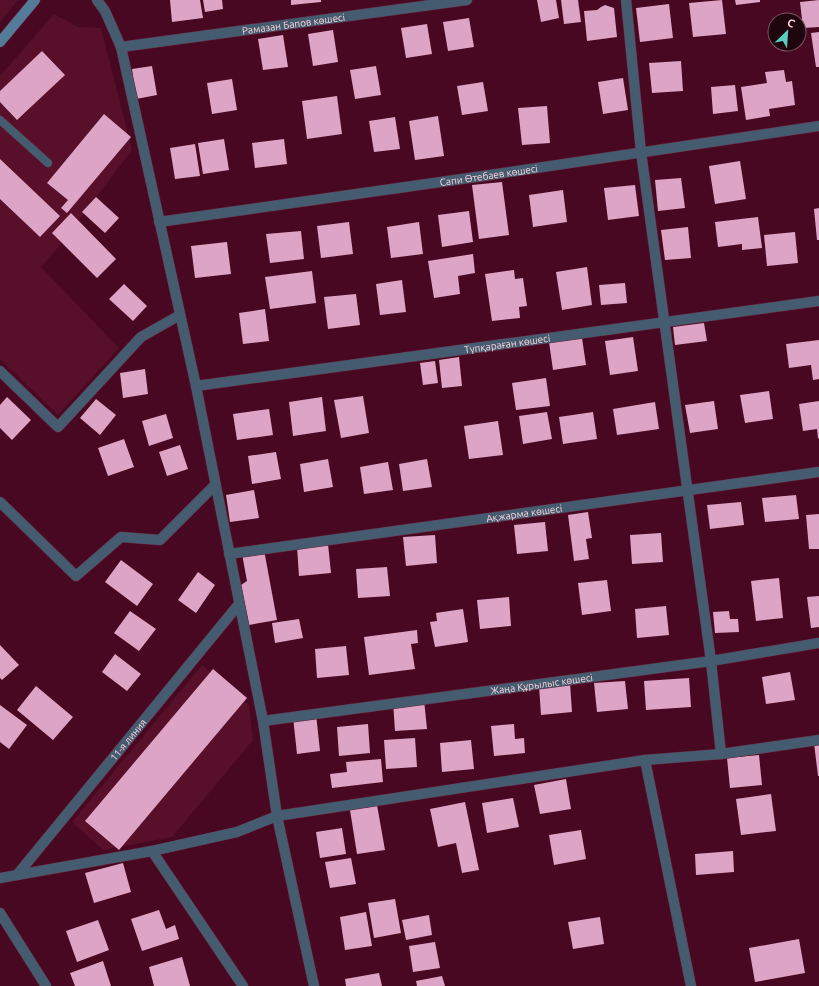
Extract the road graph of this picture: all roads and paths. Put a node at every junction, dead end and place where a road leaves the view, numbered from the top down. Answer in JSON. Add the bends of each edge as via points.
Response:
{"nodes":[{"id":1,"x":35,"y":0,"type":"edge"},
{"id":2,"x":97,"y":0,"type":"edge"},
{"id":3,"x":467,"y":0,"type":"edge"},
{"id":4,"x":626,"y":0,"type":"edge"},
{"id":5,"x":0,"y":42,"type":"edge"},
{"id":6,"x":121,"y":47,"type":"junction"},
{"id":7,"x":0,"y":120,"type":"edge"},
{"id":8,"x":819,"y":126,"type":"edge"},
{"id":9,"x":641,"y":152,"type":"junction"},
{"id":10,"x":48,"y":164,"type":"dead end"},
{"id":11,"x":159,"y":222,"type":"junction"},
{"id":12,"x":819,"y":301,"type":"edge"},
{"id":13,"x":180,"y":315,"type":"junction"},
{"id":14,"x":663,"y":323,"type":"junction"},
{"id":15,"x":0,"y":371,"type":"edge"},
{"id":16,"x":196,"y":386,"type":"junction"},
{"id":17,"x":819,"y":472,"type":"edge"},
{"id":18,"x":215,"y":485,"type":"junction"},
{"id":19,"x":687,"y":490,"type":"junction"},
{"id":20,"x":0,"y":502,"type":"edge"},
{"id":21,"x":229,"y":554,"type":"junction"},
{"id":22,"x":239,"y":604,"type":"junction"},
{"id":23,"x":819,"y":643,"type":"edge"},
{"id":24,"x":711,"y":661,"type":"junction"},
{"id":25,"x":263,"y":721,"type":"junction"},
{"id":26,"x":819,"y":740,"type":"edge"},
{"id":27,"x":721,"y":754,"type":"junction"},
{"id":28,"x":645,"y":760,"type":"junction"},
{"id":29,"x":277,"y":816,"type":"junction"},
{"id":30,"x":152,"y":851,"type":"junction"},
{"id":31,"x":18,"y":875,"type":"junction"},
{"id":32,"x":0,"y":878,"type":"edge"},
{"id":33,"x":0,"y":913,"type":"edge"},
{"id":34,"x":46,"y":986,"type":"edge"},
{"id":35,"x":243,"y":986,"type":"edge"},
{"id":36,"x":314,"y":986,"type":"edge"},
{"id":37,"x":692,"y":986,"type":"edge"}],
"edges":[{"from":1,"to":5,"type":"main road"},
{"from":2,"to":6,"type":"street","via":[[105,11]]},
{"from":3,"to":6,"type":"street","name":"Рамазан Бапов көшесі"},
{"from":4,"to":9,"type":"street"},
{"from":6,"to":11,"type":"street"},
{"from":7,"to":10,"type":"lane"},
{"from":8,"to":9,"type":"street","name":"Сапи Өтебаев көшесі"},
{"from":9,"to":11,"type":"street","name":"Сапи Өтебаев көшесі"},
{"from":9,"to":14,"type":"street"},
{"from":11,"to":13,"type":"street"},
{"from":12,"to":14,"type":"street","name":"Түпқараған көшесі"},
{"from":13,"to":15,"type":"street","via":[[141,337],[58,427]]},
{"from":13,"to":16,"type":"street"},
{"from":14,"to":16,"type":"street","name":"Түпқараған көшесі"},
{"from":14,"to":19,"type":"street"},
{"from":16,"to":18,"type":"street"},
{"from":17,"to":19,"type":"street","name":"Ақжарма көшесі"},
{"from":18,"to":20,"type":"street","via":[[160,540],[121,537],[76,576]]},
{"from":18,"to":21,"type":"street"},
{"from":19,"to":21,"type":"street","name":"Ақжарма көшесі"},
{"from":19,"to":24,"type":"street"},
{"from":21,"to":22,"type":"street"},
{"from":22,"to":25,"type":"street"},
{"from":22,"to":31,"type":"street","name":"11-я линия"},
{"from":23,"to":24,"type":"street","name":"Жаңа Құрылыс көшесі"},
{"from":24,"to":25,"type":"street","name":"Жаңа Құрылыс көшесі"},
{"from":24,"to":27,"type":"street"},
{"from":25,"to":29,"type":"street"},
{"from":26,"to":27,"type":"street"},
{"from":27,"to":28,"type":"street"},
{"from":28,"to":29,"type":"street"},
{"from":28,"to":37,"type":"street"},
{"from":29,"to":30,"type":"street","via":[[237,832]]},
{"from":29,"to":36,"type":"street"},
{"from":30,"to":31,"type":"street"},
{"from":30,"to":35,"type":"street"},
{"from":31,"to":32,"type":"street"},
{"from":33,"to":34,"type":"street"}]}
